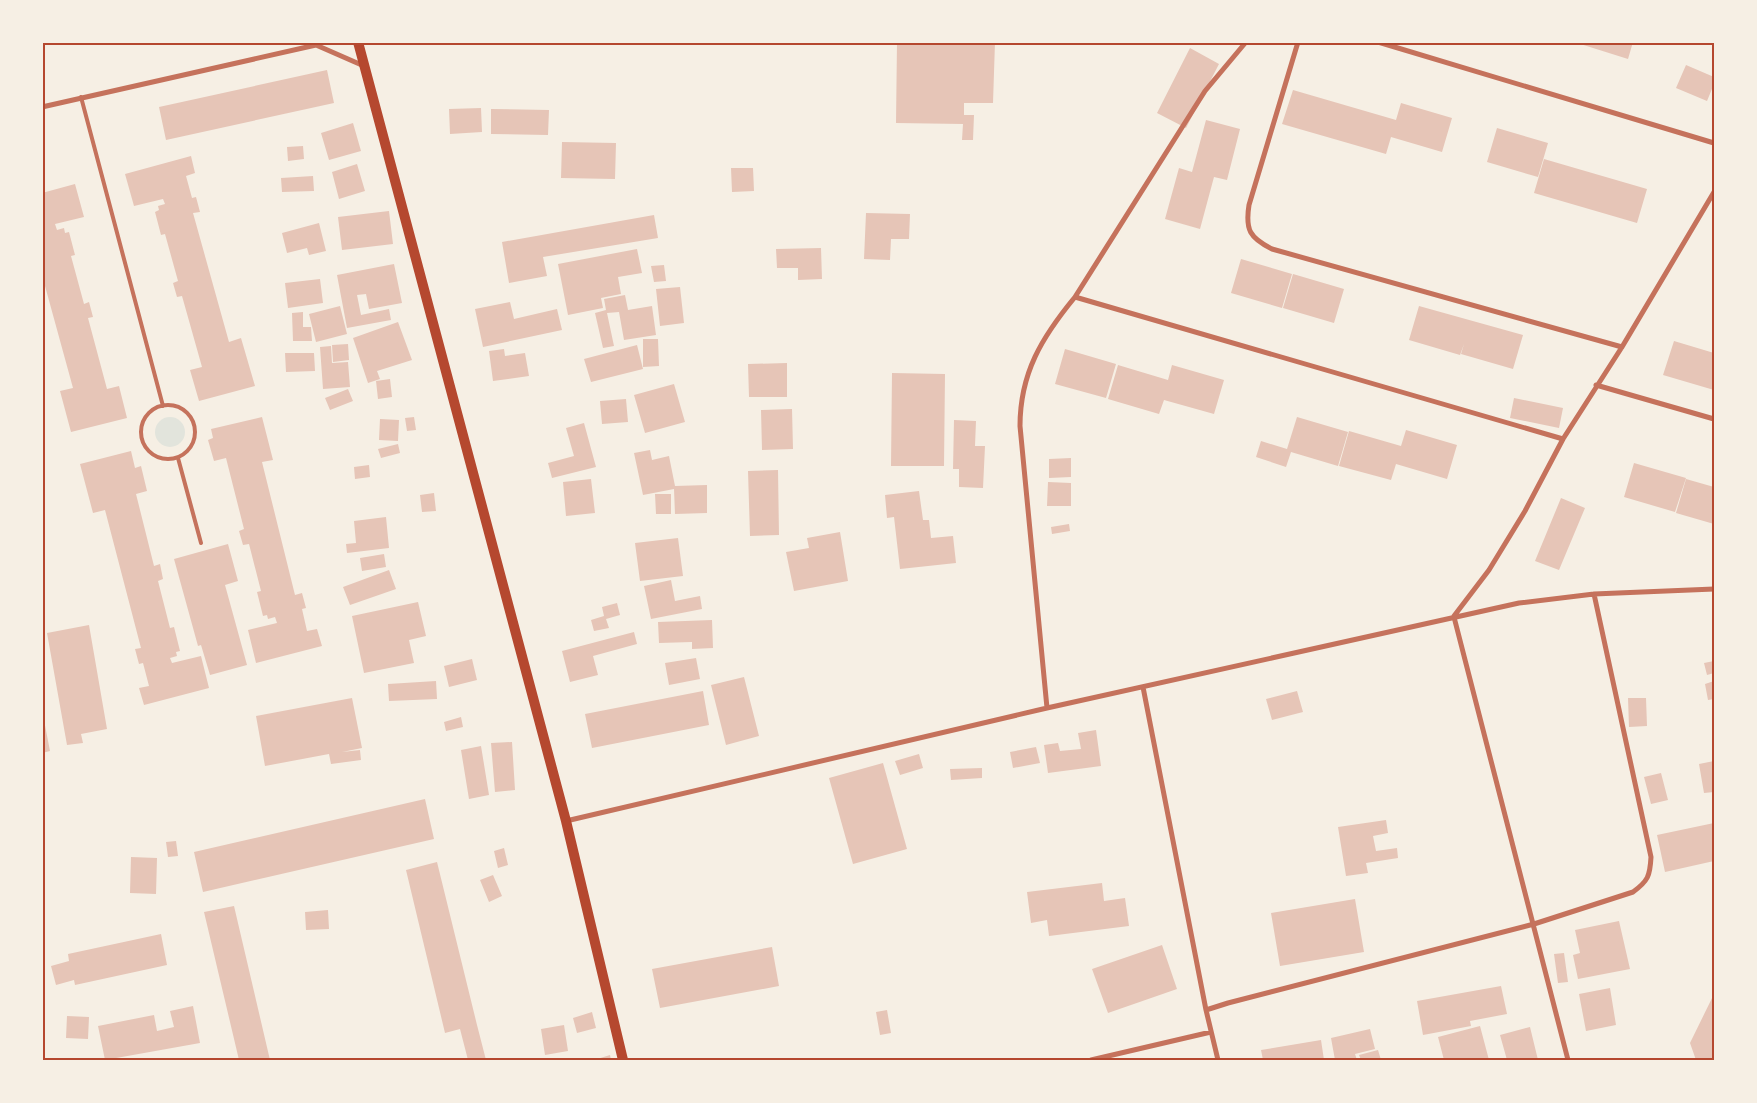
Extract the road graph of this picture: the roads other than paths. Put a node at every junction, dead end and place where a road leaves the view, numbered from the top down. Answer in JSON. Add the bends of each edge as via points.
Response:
{"nodes":[{"id":1,"x":358,"y":42,"type":"edge"},
{"id":2,"x":1246,"y":42,"type":"edge"},
{"id":3,"x":1298,"y":42,"type":"edge"},
{"id":4,"x":1378,"y":42,"type":"edge"},
{"id":5,"x":317,"y":44,"type":"edge"},
{"id":6,"x":364,"y":66,"type":"junction"},
{"id":7,"x":81,"y":97,"type":"junction"},
{"id":8,"x":42,"y":107,"type":"edge"},
{"id":9,"x":1714,"y":143,"type":"edge"},
{"id":10,"x":1714,"y":192,"type":"edge"},
{"id":11,"x":1075,"y":297,"type":"junction"},
{"id":12,"x":1622,"y":347,"type":"junction"},
{"id":13,"x":1596,"y":385,"type":"junction"},
{"id":14,"x":163,"y":406,"type":"junction"},
{"id":15,"x":1714,"y":419,"type":"edge"},
{"id":16,"x":1563,"y":439,"type":"junction"},
{"id":17,"x":178,"y":458,"type":"junction"},
{"id":18,"x":201,"y":543,"type":"dead end"},
{"id":19,"x":1714,"y":589,"type":"edge"},
{"id":20,"x":1594,"y":594,"type":"junction"},
{"id":21,"x":1454,"y":617,"type":"junction"},
{"id":22,"x":1143,"y":687,"type":"junction"},
{"id":23,"x":1047,"y":708,"type":"junction"},
{"id":24,"x":566,"y":821,"type":"junction"},
{"id":25,"x":1534,"y":924,"type":"junction"},
{"id":26,"x":1206,"y":1010,"type":"junction"},
{"id":27,"x":1211,"y":1032,"type":"junction"},
{"id":28,"x":42,"y":1056,"type":"edge"},
{"id":29,"x":44,"y":1060,"type":"edge"},
{"id":30,"x":623,"y":1060,"type":"edge"},
{"id":31,"x":1090,"y":1060,"type":"edge"},
{"id":32,"x":1218,"y":1060,"type":"edge"},
{"id":33,"x":1568,"y":1060,"type":"edge"}],
"edges":[{"from":1,"to":6,"type":"main road"},
{"from":2,"to":11,"type":"street","via":[[1205,91]]},
{"from":3,"to":12,"type":"street","via":[[1249,205],[1250,233],[1259,242],[1272,249]]},
{"from":4,"to":9,"type":"street"},
{"from":5,"to":6,"type":"street"},
{"from":5,"to":7,"type":"street"},
{"from":6,"to":24,"type":"main road"},
{"from":7,"to":8,"type":"street"},
{"from":7,"to":14,"type":"lane"},
{"from":10,"to":12,"type":"street"},
{"from":11,"to":16,"type":"street"},
{"from":11,"to":23,"type":"street","via":[[1051,326],[1025,378],[1020,405]]},
{"from":12,"to":13,"type":"street"},
{"from":13,"to":15,"type":"street"},
{"from":13,"to":16,"type":"street"},
{"from":14,"to":17,"type":"lane","via":[[180,408],[193,421],[195,438],[192,446]]},
{"from":14,"to":17,"type":"lane","via":[[144,420],[141,436],[148,451],[162,459]]},
{"from":16,"to":21,"type":"street","via":[[1489,570]]},
{"from":17,"to":18,"type":"lane"},
{"from":19,"to":20,"type":"street"},
{"from":20,"to":21,"type":"street","via":[[1519,603]]},
{"from":20,"to":25,"type":"street","via":[[1651,857],[1650,872],[1645,883],[1633,892]]},
{"from":21,"to":22,"type":"street"},
{"from":21,"to":25,"type":"street"},
{"from":22,"to":23,"type":"street"},
{"from":22,"to":26,"type":"street"},
{"from":23,"to":24,"type":"street"},
{"from":24,"to":30,"type":"main road"},
{"from":25,"to":26,"type":"street"},
{"from":25,"to":33,"type":"street"},
{"from":26,"to":27,"type":"street"},
{"from":27,"to":31,"type":"street"},
{"from":27,"to":32,"type":"street"},
{"from":28,"to":29,"type":"street"}]}
